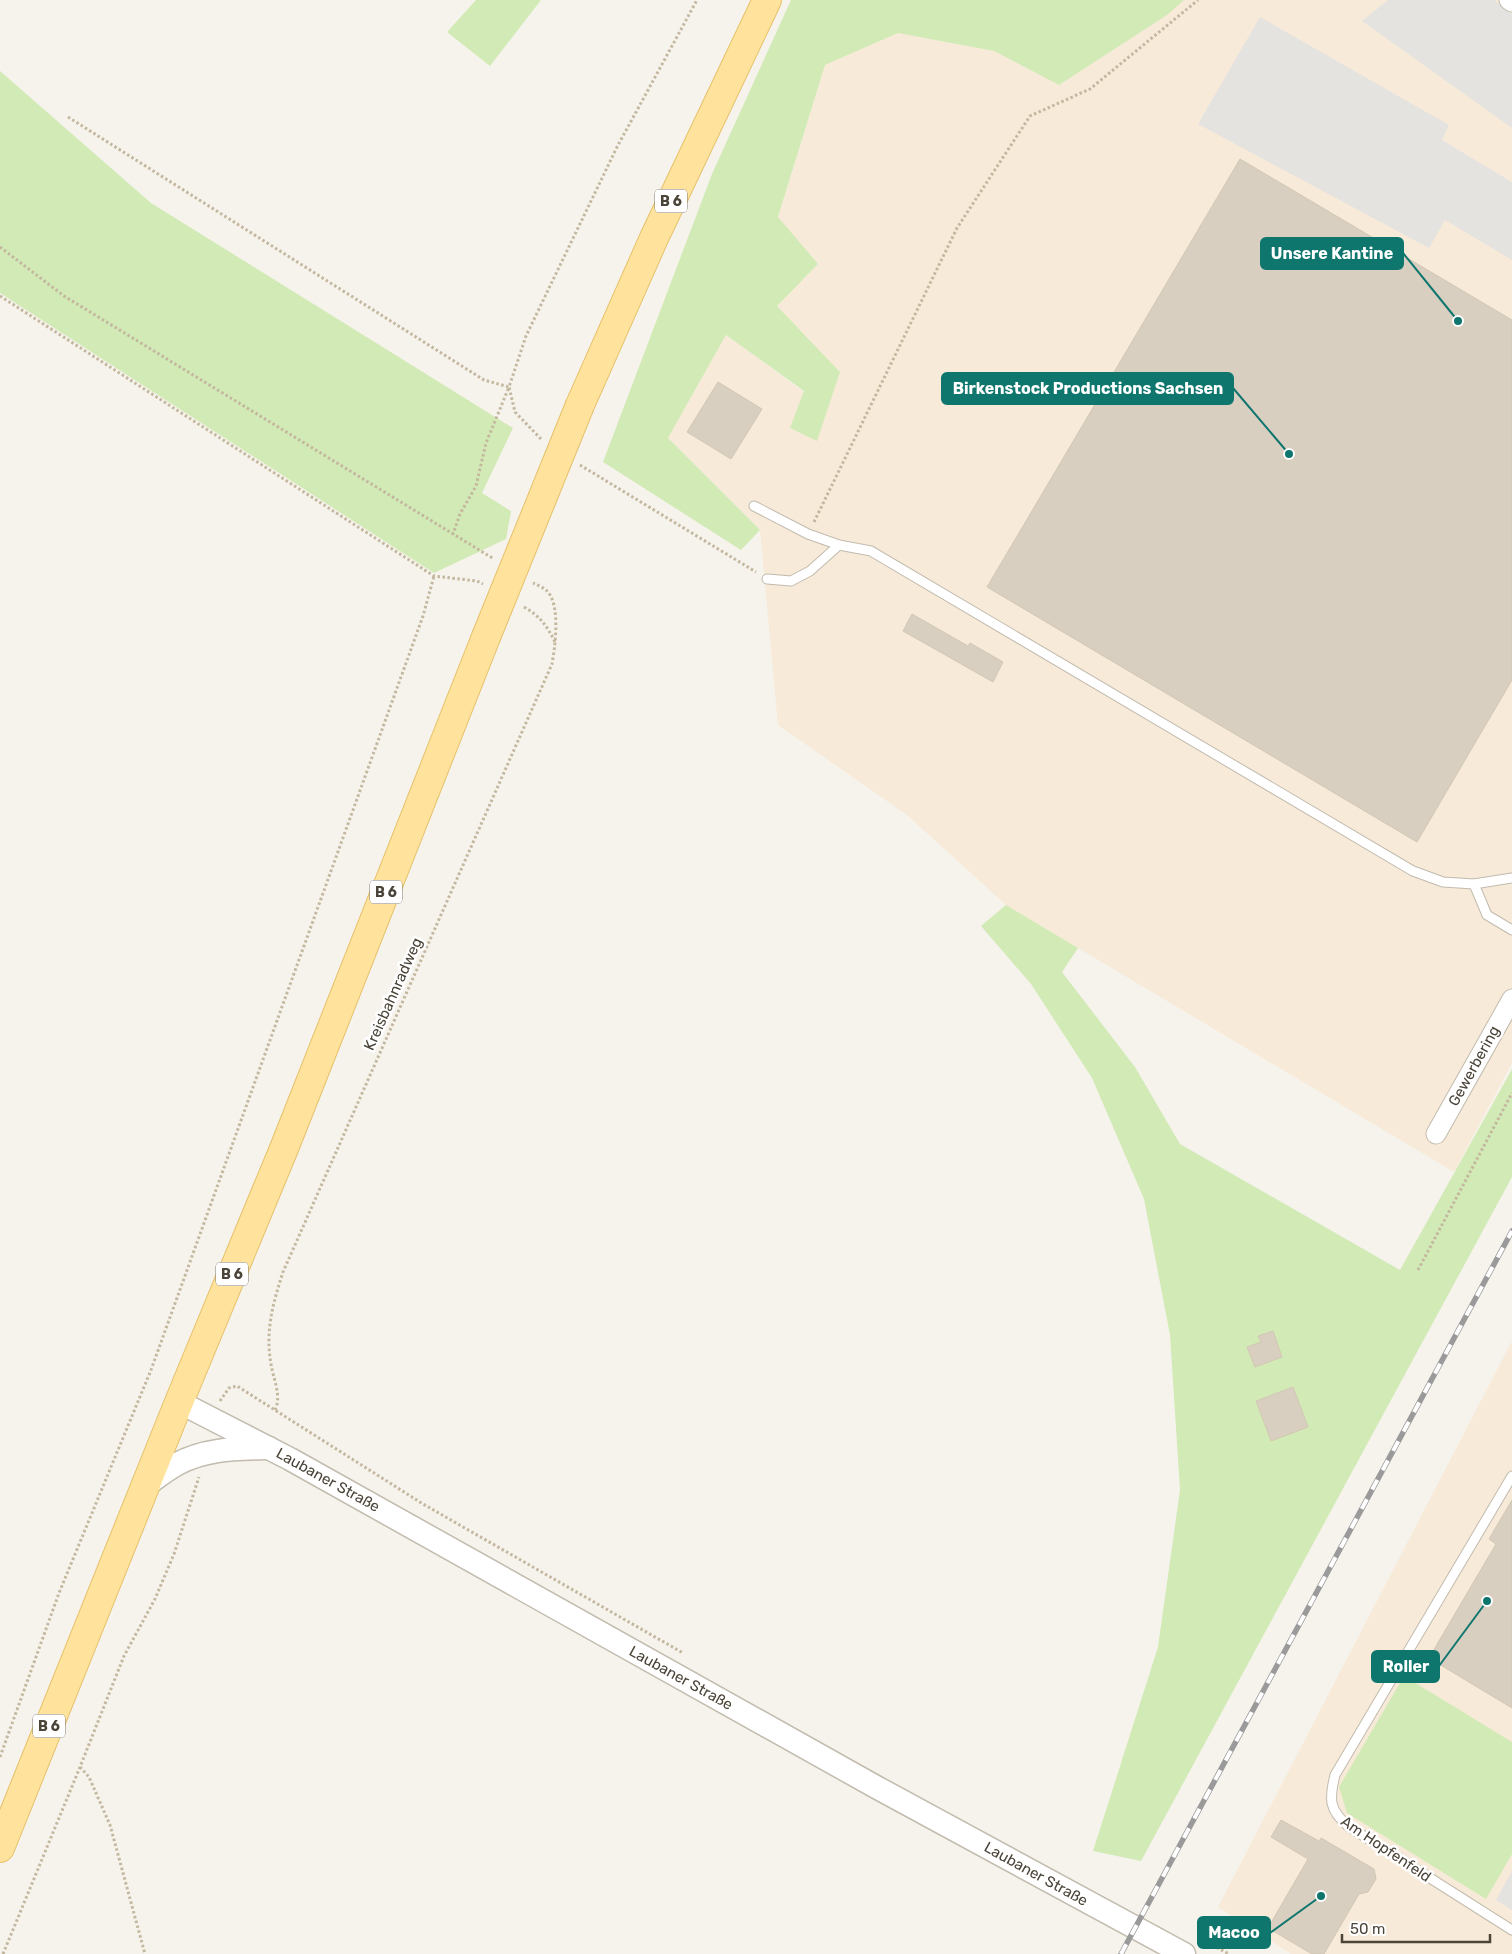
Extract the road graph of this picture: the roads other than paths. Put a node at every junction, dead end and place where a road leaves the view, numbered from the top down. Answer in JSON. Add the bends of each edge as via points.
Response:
{"nodes":[{"id":1,"x":767,"y":0,"type":"edge"},
{"id":2,"x":1509,"y":0,"type":"edge"},
{"id":3,"x":1512,"y":2,"type":"edge"},
{"id":4,"x":754,"y":506,"type":"dead end"},
{"id":5,"x":839,"y":545,"type":"junction"},
{"id":6,"x":767,"y":579,"type":"dead end"},
{"id":7,"x":1512,"y":878,"type":"edge"},
{"id":8,"x":1474,"y":884,"type":"junction"},
{"id":9,"x":1512,"y":930,"type":"edge"},
{"id":10,"x":1512,"y":999,"type":"edge"},
{"id":11,"x":1436,"y":1134,"type":"dead end"},
{"id":12,"x":179,"y":1402,"type":"junction"},
{"id":13,"x":269,"y":1448,"type":"junction"},
{"id":14,"x":1512,"y":1476,"type":"edge"},
{"id":15,"x":145,"y":1486,"type":"junction"},
{"id":16,"x":0,"y":1848,"type":"edge"},
{"id":17,"x":1512,"y":1930,"type":"edge"},
{"id":18,"x":1189,"y":1945,"type":"edge"}],
"edges":[{"from":1,"to":12,"type":"main road","number":"B 6","bridge":true,"via":[[654,238],[580,405],[285,1146]]},
{"from":2,"to":3,"type":"street"},
{"from":4,"to":5,"type":"lane","via":[[808,534]]},
{"from":5,"to":6,"type":"lane","via":[[810,571],[791,581]]},
{"from":5,"to":8,"type":"lane","via":[[871,552],[1413,871],[1443,882]]},
{"from":7,"to":8,"type":"lane"},
{"from":8,"to":9,"type":"lane","via":[[1487,915]]},
{"from":10,"to":11,"type":"street","name":"Gewerbering"},
{"from":12,"to":13,"type":"street","name":"Laubaner Straße"},
{"from":12,"to":15,"type":"main road","number":"B 6"},
{"from":13,"to":15,"type":"street","via":[[200,1454],[176,1464]]},
{"from":13,"to":18,"type":"street","name":"Laubaner Straße","via":[[868,1782]]},
{"from":14,"to":17,"type":"lane","name":"Am Hopfenfeld","via":[[1335,1775],[1331,1792],[1332,1806],[1338,1818],[1348,1826]]},
{"from":15,"to":16,"type":"main road","number":"B 6"}]}
